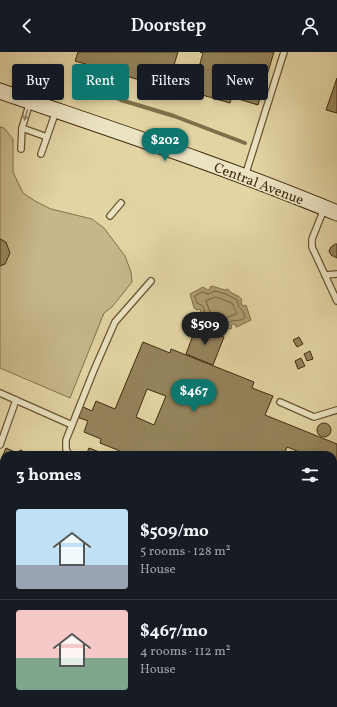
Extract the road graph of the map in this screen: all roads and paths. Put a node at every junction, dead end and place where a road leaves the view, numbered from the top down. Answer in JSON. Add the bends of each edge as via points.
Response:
{"nodes":[{"id":1,"x":284,"y":52,"type":"edge"},
{"id":2,"x":0,"y":91,"type":"edge"},
{"id":3,"x":30,"y":102,"type":"junction"},
{"id":4,"x":56,"y":111,"type":"junction"},
{"id":5,"x":22,"y":128,"type":"junction"},
{"id":6,"x":47,"y":137,"type":"junction"},
{"id":7,"x":20,"y":149,"type":"dead end"},
{"id":8,"x":41,"y":154,"type":"dead end"},
{"id":9,"x":244,"y":177,"type":"junction"},
{"id":10,"x":120,"y":203,"type":"dead end"},
{"id":11,"x":331,"y":210,"type":"edge"},
{"id":12,"x":110,"y":216,"type":"dead end"},
{"id":13,"x":337,"y":274,"type":"edge"},
{"id":14,"x":325,"y":275,"type":"junction"},
{"id":15,"x":151,"y":280,"type":"dead end"},
{"id":16,"x":337,"y":301,"type":"edge"},
{"id":17,"x":0,"y":393,"type":"edge"},
{"id":18,"x":16,"y":400,"type":"junction"},
{"id":19,"x":280,"y":402,"type":"dead end"},
{"id":20,"x":337,"y":410,"type":"edge"},
{"id":21,"x":72,"y":425,"type":"junction"},
{"id":22,"x":0,"y":445,"type":"edge"},
{"id":23,"x":67,"y":451,"type":"edge"}],
"edges":[{"from":1,"to":9,"type":"lane"},
{"from":2,"to":3,"type":"main road","name":"Central Avenue"},
{"from":3,"to":4,"type":"main road","name":"Central Avenue"},
{"from":3,"to":5,"type":"lane","one_way":true},
{"from":4,"to":6,"type":"lane"},
{"from":4,"to":9,"type":"main road","name":"Central Avenue","via":[[142,139]]},
{"from":5,"to":6,"type":"lane"},
{"from":5,"to":7,"type":"lane"},
{"from":6,"to":8,"type":"lane"},
{"from":9,"to":11,"type":"main road","name":"Central Avenue"},
{"from":10,"to":12,"type":"lane"},
{"from":11,"to":14,"type":"lane","via":[[312,239],[312,247]]},
{"from":13,"to":14,"type":"lane"},
{"from":14,"to":16,"type":"lane"},
{"from":15,"to":21,"type":"lane","via":[[115,322]]},
{"from":17,"to":18,"type":"lane"},
{"from":18,"to":21,"type":"lane"},
{"from":18,"to":22,"type":"lane"},
{"from":19,"to":20,"type":"lane","via":[[314,417]]},
{"from":21,"to":23,"type":"lane","via":[[66,440]]}]}
